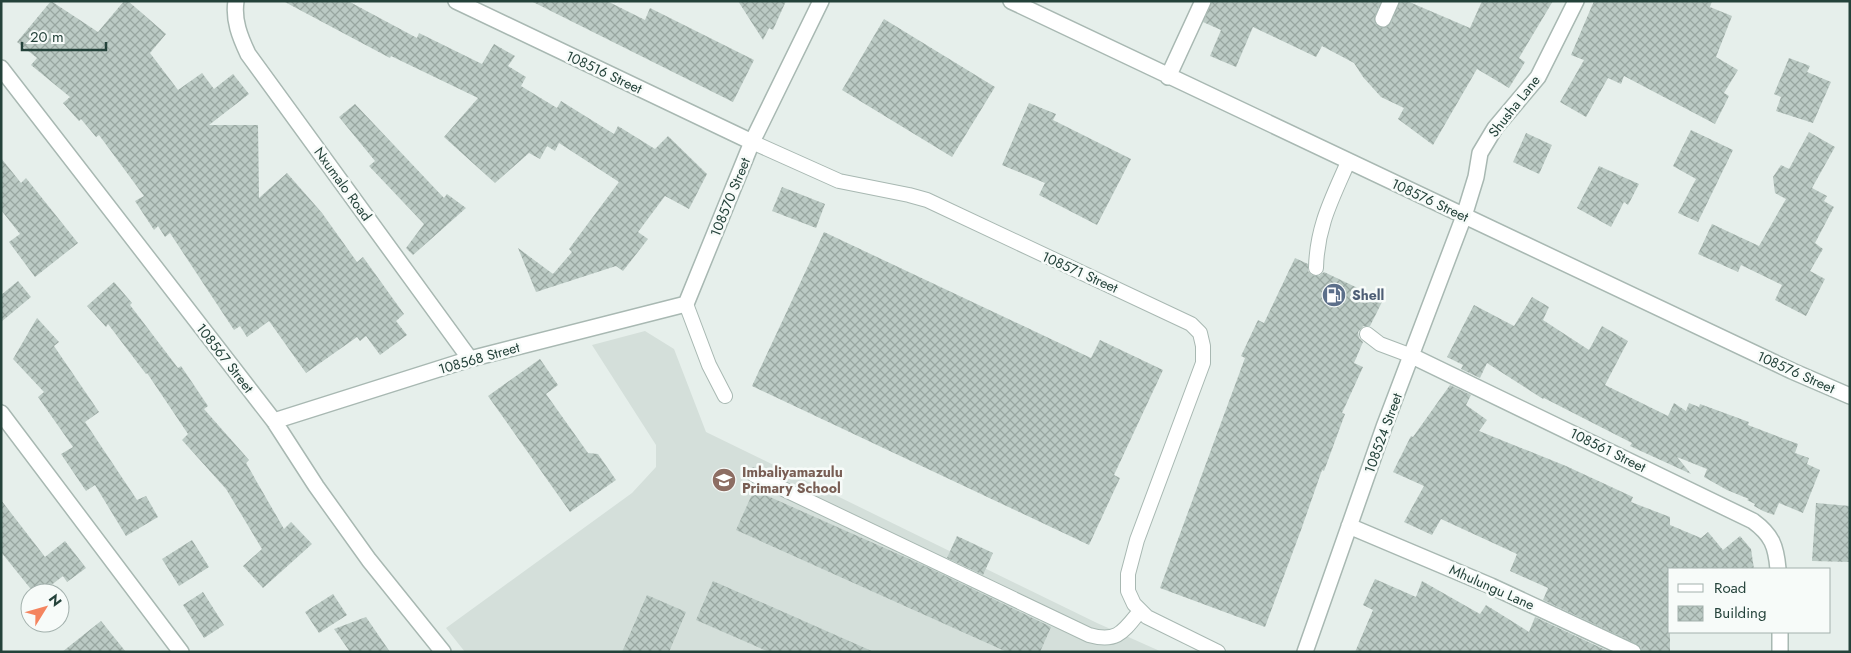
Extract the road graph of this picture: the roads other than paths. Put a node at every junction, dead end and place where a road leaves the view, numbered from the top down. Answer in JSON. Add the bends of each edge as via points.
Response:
{"nodes":[{"id":1,"x":236,"y":1,"type":"edge"},
{"id":2,"x":456,"y":1,"type":"edge"},
{"id":3,"x":821,"y":1,"type":"edge"},
{"id":4,"x":1011,"y":1,"type":"edge"},
{"id":5,"x":1203,"y":1,"type":"edge"},
{"id":6,"x":1391,"y":1,"type":"edge"},
{"id":7,"x":1576,"y":1,"type":"edge"},
{"id":8,"x":1383,"y":19,"type":"dead end"},
{"id":9,"x":1,"y":68,"type":"edge"},
{"id":10,"x":1168,"y":77,"type":"junction"},
{"id":11,"x":752,"y":142,"type":"junction"},
{"id":12,"x":1348,"y":162,"type":"junction"},
{"id":13,"x":1464,"y":216,"type":"junction"},
{"id":14,"x":1316,"y":268,"type":"dead end"},
{"id":15,"x":686,"y":304,"type":"junction"},
{"id":16,"x":1367,"y":334,"type":"dead end"},
{"id":17,"x":1412,"y":356,"type":"junction"},
{"id":18,"x":470,"y":359,"type":"junction"},
{"id":19,"x":725,"y":396,"type":"dead end"},
{"id":20,"x":1850,"y":396,"type":"edge"},
{"id":21,"x":1,"y":413,"type":"edge"},
{"id":22,"x":274,"y":421,"type":"junction"},
{"id":23,"x":754,"y":475,"type":"dead end"},
{"id":24,"x":1349,"y":526,"type":"junction"},
{"id":25,"x":1778,"y":568,"type":"edge"},
{"id":26,"x":1140,"y":611,"type":"junction"},
{"id":27,"x":1780,"y":633,"type":"edge"},
{"id":28,"x":181,"y":652,"type":"edge"},
{"id":29,"x":443,"y":652,"type":"edge"},
{"id":30,"x":1218,"y":652,"type":"edge"},
{"id":31,"x":1305,"y":652,"type":"edge"},
{"id":32,"x":1634,"y":652,"type":"edge"},
{"id":33,"x":1780,"y":652,"type":"edge"}],
"edges":[{"from":1,"to":18,"type":"street","name":"Nxumalo Road","via":[[238,31],[248,54]]},
{"from":2,"to":11,"type":"street","name":"108516 Street"},
{"from":3,"to":11,"type":"street","name":"108570 Street"},
{"from":4,"to":10,"type":"street","name":"108576 Street"},
{"from":5,"to":10,"type":"street"},
{"from":6,"to":8,"type":"street"},
{"from":7,"to":13,"type":"street","name":"Shusha Lane","via":[[1538,77],[1495,128],[1480,153]]},
{"from":9,"to":22,"type":"street","name":"108567 Street"},
{"from":10,"to":12,"type":"street","name":"108576 Street"},
{"from":11,"to":15,"type":"street","name":"108570 Street"},
{"from":11,"to":26,"type":"lane","name":"108571 Street","via":[[839,181],[928,200],[1191,324],[1200,333],[1203,363],[1137,540],[1128,574],[1128,591]]},
{"from":12,"to":13,"type":"street","name":"108576 Street"},
{"from":12,"to":14,"type":"lane","via":[[1324,217],[1316,246]]},
{"from":13,"to":17,"type":"street","name":"108524 Street"},
{"from":13,"to":20,"type":"street","name":"108576 Street"},
{"from":15,"to":18,"type":"street","name":"108568 Street"},
{"from":15,"to":19,"type":"lane","via":[[709,365]]},
{"from":16,"to":17,"type":"lane","via":[[1380,344]]},
{"from":17,"to":24,"type":"street","name":"108524 Street"},
{"from":17,"to":25,"type":"street","name":"108561 Street","via":[[1753,521],[1771,539]]},
{"from":18,"to":22,"type":"street","name":"108568 Street"},
{"from":21,"to":28,"type":"street"},
{"from":22,"to":29,"type":"street","name":"108567 Street","via":[[369,560]]},
{"from":23,"to":26,"type":"lane","via":[[1089,635],[1109,638],[1124,630]]},
{"from":24,"to":31,"type":"street","name":"108524 Street"},
{"from":24,"to":32,"type":"street","name":"Mhulungu Lane","via":[[1491,586]]},
{"from":26,"to":30,"type":"lane","via":[[1166,628]]},
{"from":27,"to":33,"type":"street"}]}
